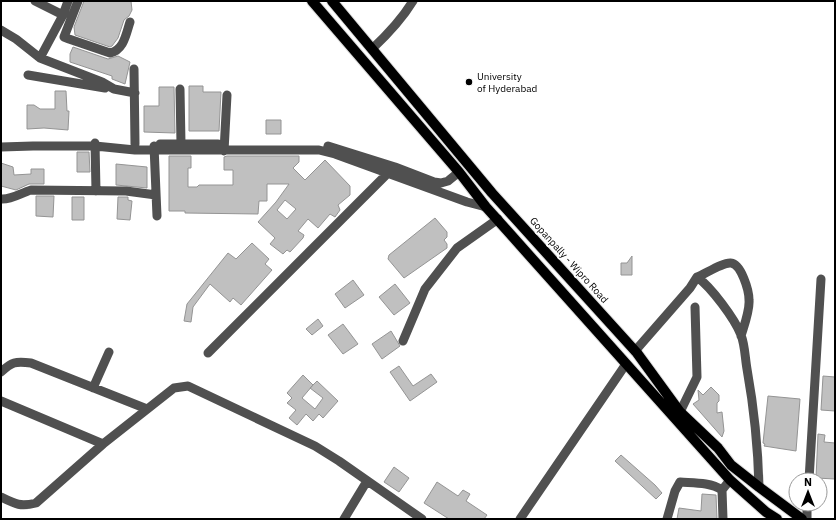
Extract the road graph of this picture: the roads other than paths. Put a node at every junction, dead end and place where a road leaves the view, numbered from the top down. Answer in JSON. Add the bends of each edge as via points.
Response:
{"nodes":[{"id":1,"x":35,"y":1,"type":"edge"},
{"id":2,"x":68,"y":1,"type":"edge"},
{"id":3,"x":78,"y":1,"type":"edge"},
{"id":4,"x":312,"y":1,"type":"edge"},
{"id":5,"x":332,"y":1,"type":"edge"},
{"id":6,"x":413,"y":1,"type":"edge"},
{"id":7,"x":63,"y":15,"type":"junction"},
{"id":8,"x":130,"y":22,"type":"dead end"},
{"id":9,"x":355,"y":29,"type":"junction"},
{"id":10,"x":1,"y":30,"type":"edge"},
{"id":11,"x":344,"y":39,"type":"junction"},
{"id":12,"x":364,"y":40,"type":"junction"},
{"id":13,"x":372,"y":48,"type":"junction"},
{"id":14,"x":353,"y":50,"type":"junction"},
{"id":15,"x":40,"y":58,"type":"junction"},
{"id":16,"x":134,"y":69,"type":"dead end"},
{"id":17,"x":28,"y":75,"type":"dead end"},
{"id":18,"x":114,"y":89,"type":"junction"},
{"id":19,"x":180,"y":89,"type":"dead end"},
{"id":20,"x":135,"y":93,"type":"junction"},
{"id":21,"x":227,"y":95,"type":"dead end"},
{"id":22,"x":1,"y":142,"type":"edge"},
{"id":23,"x":135,"y":144,"type":"junction"},
{"id":24,"x":181,"y":144,"type":"junction"},
{"id":25,"x":95,"y":145,"type":"junction"},
{"id":26,"x":1,"y":147,"type":"edge"},
{"id":27,"x":154,"y":147,"type":"junction"},
{"id":28,"x":224,"y":148,"type":"junction"},
{"id":29,"x":459,"y":172,"type":"junction"},
{"id":30,"x":388,"y":173,"type":"junction"},
{"id":31,"x":96,"y":191,"type":"junction"},
{"id":32,"x":156,"y":195,"type":"junction"},
{"id":33,"x":1,"y":199,"type":"edge"},
{"id":34,"x":486,"y":207,"type":"junction"},
{"id":35,"x":157,"y":216,"type":"dead end"},
{"id":36,"x":498,"y":219,"type":"junction"},
{"id":37,"x":697,"y":277,"type":"junction"},
{"id":38,"x":821,"y":279,"type":"dead end"},
{"id":39,"x":695,"y":307,"type":"dead end"},
{"id":40,"x":741,"y":336,"type":"junction"},
{"id":41,"x":403,"y":341,"type":"dead end"},
{"id":42,"x":635,"y":351,"type":"junction"},
{"id":43,"x":108,"y":352,"type":"dead end"},
{"id":44,"x":208,"y":353,"type":"dead end"},
{"id":45,"x":626,"y":364,"type":"junction"},
{"id":46,"x":1,"y":372,"type":"edge"},
{"id":47,"x":93,"y":388,"type":"junction"},
{"id":48,"x":1,"y":400,"type":"edge"},
{"id":49,"x":147,"y":409,"type":"junction"},
{"id":50,"x":680,"y":412,"type":"junction"},
{"id":51,"x":103,"y":444,"type":"junction"},
{"id":52,"x":809,"y":472,"type":"edge"},
{"id":53,"x":730,"y":480,"type":"junction"},
{"id":54,"x":366,"y":481,"type":"junction"},
{"id":55,"x":759,"y":488,"type":"junction"},
{"id":56,"x":722,"y":490,"type":"junction"},
{"id":57,"x":1,"y":497,"type":"edge"},
{"id":58,"x":344,"y":519,"type":"edge"},
{"id":59,"x":422,"y":519,"type":"edge"},
{"id":60,"x":520,"y":519,"type":"edge"},
{"id":61,"x":667,"y":519,"type":"edge"},
{"id":62,"x":723,"y":519,"type":"edge"},
{"id":63,"x":777,"y":519,"type":"edge"},
{"id":64,"x":802,"y":519,"type":"edge"}],
"edges":[{"from":1,"to":7,"type":"street"},
{"from":2,"to":7,"type":"street"},
{"from":3,"to":8,"type":"street","via":[[64,37],[113,53],[122,45]]},
{"from":4,"to":11,"type":"main road"},
{"from":5,"to":9,"type":"main road","name":"Gopanpally - Wipro Road"},
{"from":6,"to":13,"type":"street"},
{"from":7,"to":15,"type":"street"},
{"from":9,"to":11,"type":"main road"},
{"from":9,"to":12,"type":"main road","name":"Gopanpally - Wipro Road"},
{"from":10,"to":15,"type":"street"},
{"from":11,"to":14,"type":"main road"},
{"from":12,"to":13,"type":"main road","name":"Gopanpally - Wipro Road"},
{"from":12,"to":14,"type":"main road"},
{"from":13,"to":42,"type":"main road","name":"Gopanpally - Wipro Road","via":[[492,193]]},
{"from":14,"to":29,"type":"main road"},
{"from":15,"to":18,"type":"street"},
{"from":16,"to":20,"type":"street"},
{"from":17,"to":18,"type":"street"},
{"from":18,"to":20,"type":"street"},
{"from":19,"to":24,"type":"street"},
{"from":20,"to":23,"type":"street"},
{"from":21,"to":28,"type":"street"},
{"from":22,"to":25,"type":"street"},
{"from":23,"to":25,"type":"street"},
{"from":23,"to":27,"type":"street"},
{"from":24,"to":27,"type":"street"},
{"from":24,"to":28,"type":"street"},
{"from":25,"to":26,"type":"street"},
{"from":25,"to":27,"type":"street","via":[[135,150]]},
{"from":25,"to":31,"type":"street"},
{"from":27,"to":28,"type":"street"},
{"from":27,"to":32,"type":"street"},
{"from":28,"to":29,"type":"street","via":[[320,144],[434,182],[448,181]]},
{"from":28,"to":30,"type":"street","via":[[319,150]]},
{"from":29,"to":34,"type":"main road"},
{"from":30,"to":34,"type":"street"},
{"from":30,"to":44,"type":"street"},
{"from":31,"to":32,"type":"street"},
{"from":31,"to":33,"type":"street","via":[[31,190],[7,200]]},
{"from":32,"to":35,"type":"street"},
{"from":34,"to":36,"type":"main road"},
{"from":36,"to":41,"type":"street","via":[[457,248],[425,290]]},
{"from":36,"to":45,"type":"main road"},
{"from":37,"to":40,"type":"street","via":[[724,307]]},
{"from":37,"to":40,"type":"street","via":[[725,263],[736,265],[742,274],[749,300]]},
{"from":37,"to":42,"type":"street"},
{"from":38,"to":52,"type":"street"},
{"from":39,"to":50,"type":"street","via":[[697,377]]},
{"from":40,"to":55,"type":"street","via":[[755,424]]},
{"from":42,"to":50,"type":"main road","name":"Gopanpally - Wipro Road"},
{"from":43,"to":47,"type":"street"},
{"from":45,"to":53,"type":"main road"},
{"from":45,"to":60,"type":"street"},
{"from":46,"to":47,"type":"street","via":[[12,363],[31,363]]},
{"from":47,"to":49,"type":"street"},
{"from":48,"to":51,"type":"street"},
{"from":49,"to":51,"type":"street"},
{"from":49,"to":54,"type":"street","via":[[174,388],[188,386],[314,446]]},
{"from":50,"to":55,"type":"main road","name":"Gopanpally - Wipro Road","via":[[718,448],[731,465]]},
{"from":51,"to":57,"type":"street","via":[[36,503],[25,506]]},
{"from":53,"to":56,"type":"street"},
{"from":53,"to":63,"type":"main road"},
{"from":54,"to":58,"type":"street"},
{"from":54,"to":59,"type":"street"},
{"from":55,"to":64,"type":"main road","name":"Gopanpally - Wipro Road"},
{"from":56,"to":61,"type":"street","via":[[716,486],[680,482]]},
{"from":56,"to":62,"type":"street"}]}
